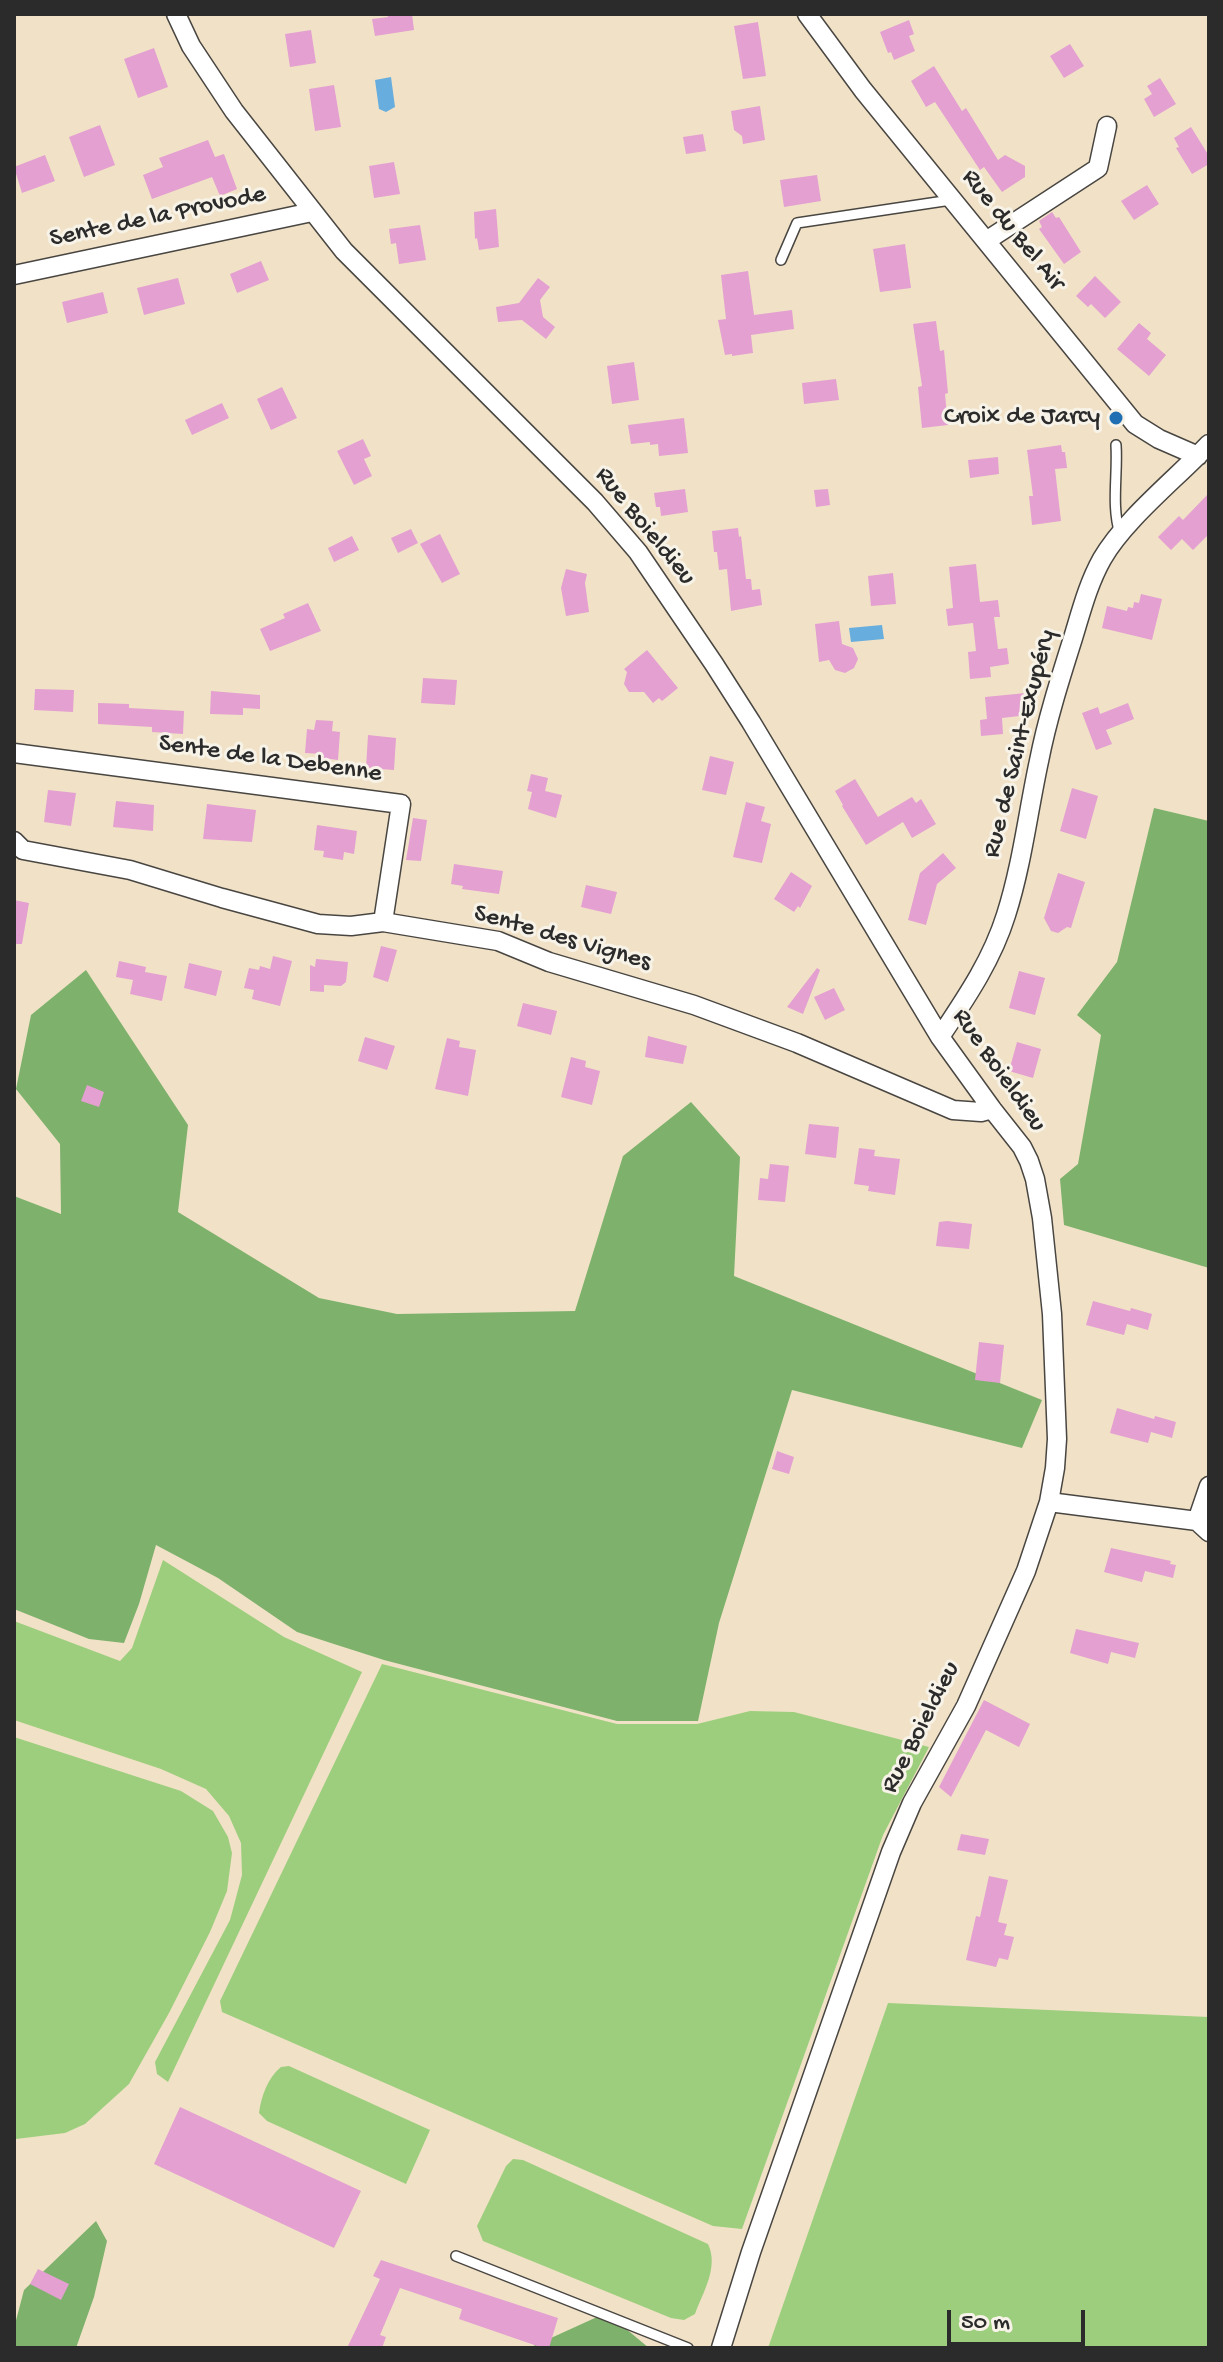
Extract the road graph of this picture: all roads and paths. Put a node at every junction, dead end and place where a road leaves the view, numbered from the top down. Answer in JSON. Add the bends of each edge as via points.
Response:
{"nodes":[{"id":1,"x":176,"y":14,"type":"edge"},
{"id":2,"x":807,"y":14,"type":"edge"},
{"id":3,"x":1107,"y":126,"type":"dead end"},
{"id":4,"x":954,"y":200,"type":"junction"},
{"id":5,"x":312,"y":212,"type":"junction"},
{"id":6,"x":986,"y":241,"type":"junction"},
{"id":7,"x":781,"y":260,"type":"dead end"},
{"id":8,"x":14,"y":275,"type":"edge"},
{"id":9,"x":1116,"y":445,"type":"dead end"},
{"id":10,"x":1203,"y":450,"type":"edge"},
{"id":11,"x":1120,"y":534,"type":"junction"},
{"id":12,"x":14,"y":753,"type":"edge"},
{"id":13,"x":14,"y":841,"type":"edge"},
{"id":14,"x":383,"y":922,"type":"junction"},
{"id":15,"x":940,"y":1037,"type":"junction"},
{"id":16,"x":992,"y":1109,"type":"junction"},
{"id":17,"x":1209,"y":1486,"type":"edge"},
{"id":18,"x":1049,"y":1502,"type":"junction"},
{"id":19,"x":1203,"y":1526,"type":"edge"},
{"id":20,"x":456,"y":2256,"type":"dead end"},
{"id":21,"x":688,"y":2348,"type":"edge"},
{"id":22,"x":721,"y":2348,"type":"edge"}],
"edges":[{"from":1,"to":5,"type":"street","name":"Rue Boieldieu","via":[[234,111]]},
{"from":2,"to":4,"type":"street","name":"Rue du Bel Air"},
{"from":3,"to":6,"type":"street","via":[[1098,168]]},
{"from":4,"to":6,"type":"street","name":"Rue du Bel Air"},
{"from":4,"to":7,"type":"lane","via":[[797,223]]},
{"from":5,"to":8,"type":"street","name":"Sente de la Provode"},
{"from":5,"to":15,"type":"street","name":"Rue Boieldieu","via":[[638,552],[759,735]]},
{"from":6,"to":10,"type":"street","name":"Rue du Bel Air","via":[[1135,424],[1159,439]]},
{"from":9,"to":11,"type":"lane","via":[[1115,519]]},
{"from":10,"to":11,"type":"street","name":"Rue de Saint-Exupéry"},
{"from":11,"to":15,"type":"street","name":"Rue de Saint-Exupéry","via":[[1089,588],[1059,680],[1003,925]]},
{"from":12,"to":14,"type":"street","name":"Sente de la Debenne","via":[[401,804]]},
{"from":13,"to":14,"type":"street","name":"Sente des Vignes","via":[[23,850],[130,870],[318,924]]},
{"from":14,"to":16,"type":"street","name":"Sente des Vignes","via":[[498,941],[797,1043],[953,1110]]},
{"from":15,"to":16,"type":"street","name":"Rue Boieldieu"},
{"from":16,"to":18,"type":"street","name":"Rue Boieldieu","via":[[1022,1147],[1042,1218],[1057,1439]]},
{"from":17,"to":19,"type":"street"},
{"from":18,"to":19,"type":"street"},
{"from":18,"to":22,"type":"street","name":"Rue Boieldieu","via":[[1026,1571],[966,1706],[891,1852]]},
{"from":20,"to":21,"type":"lane"}]}
